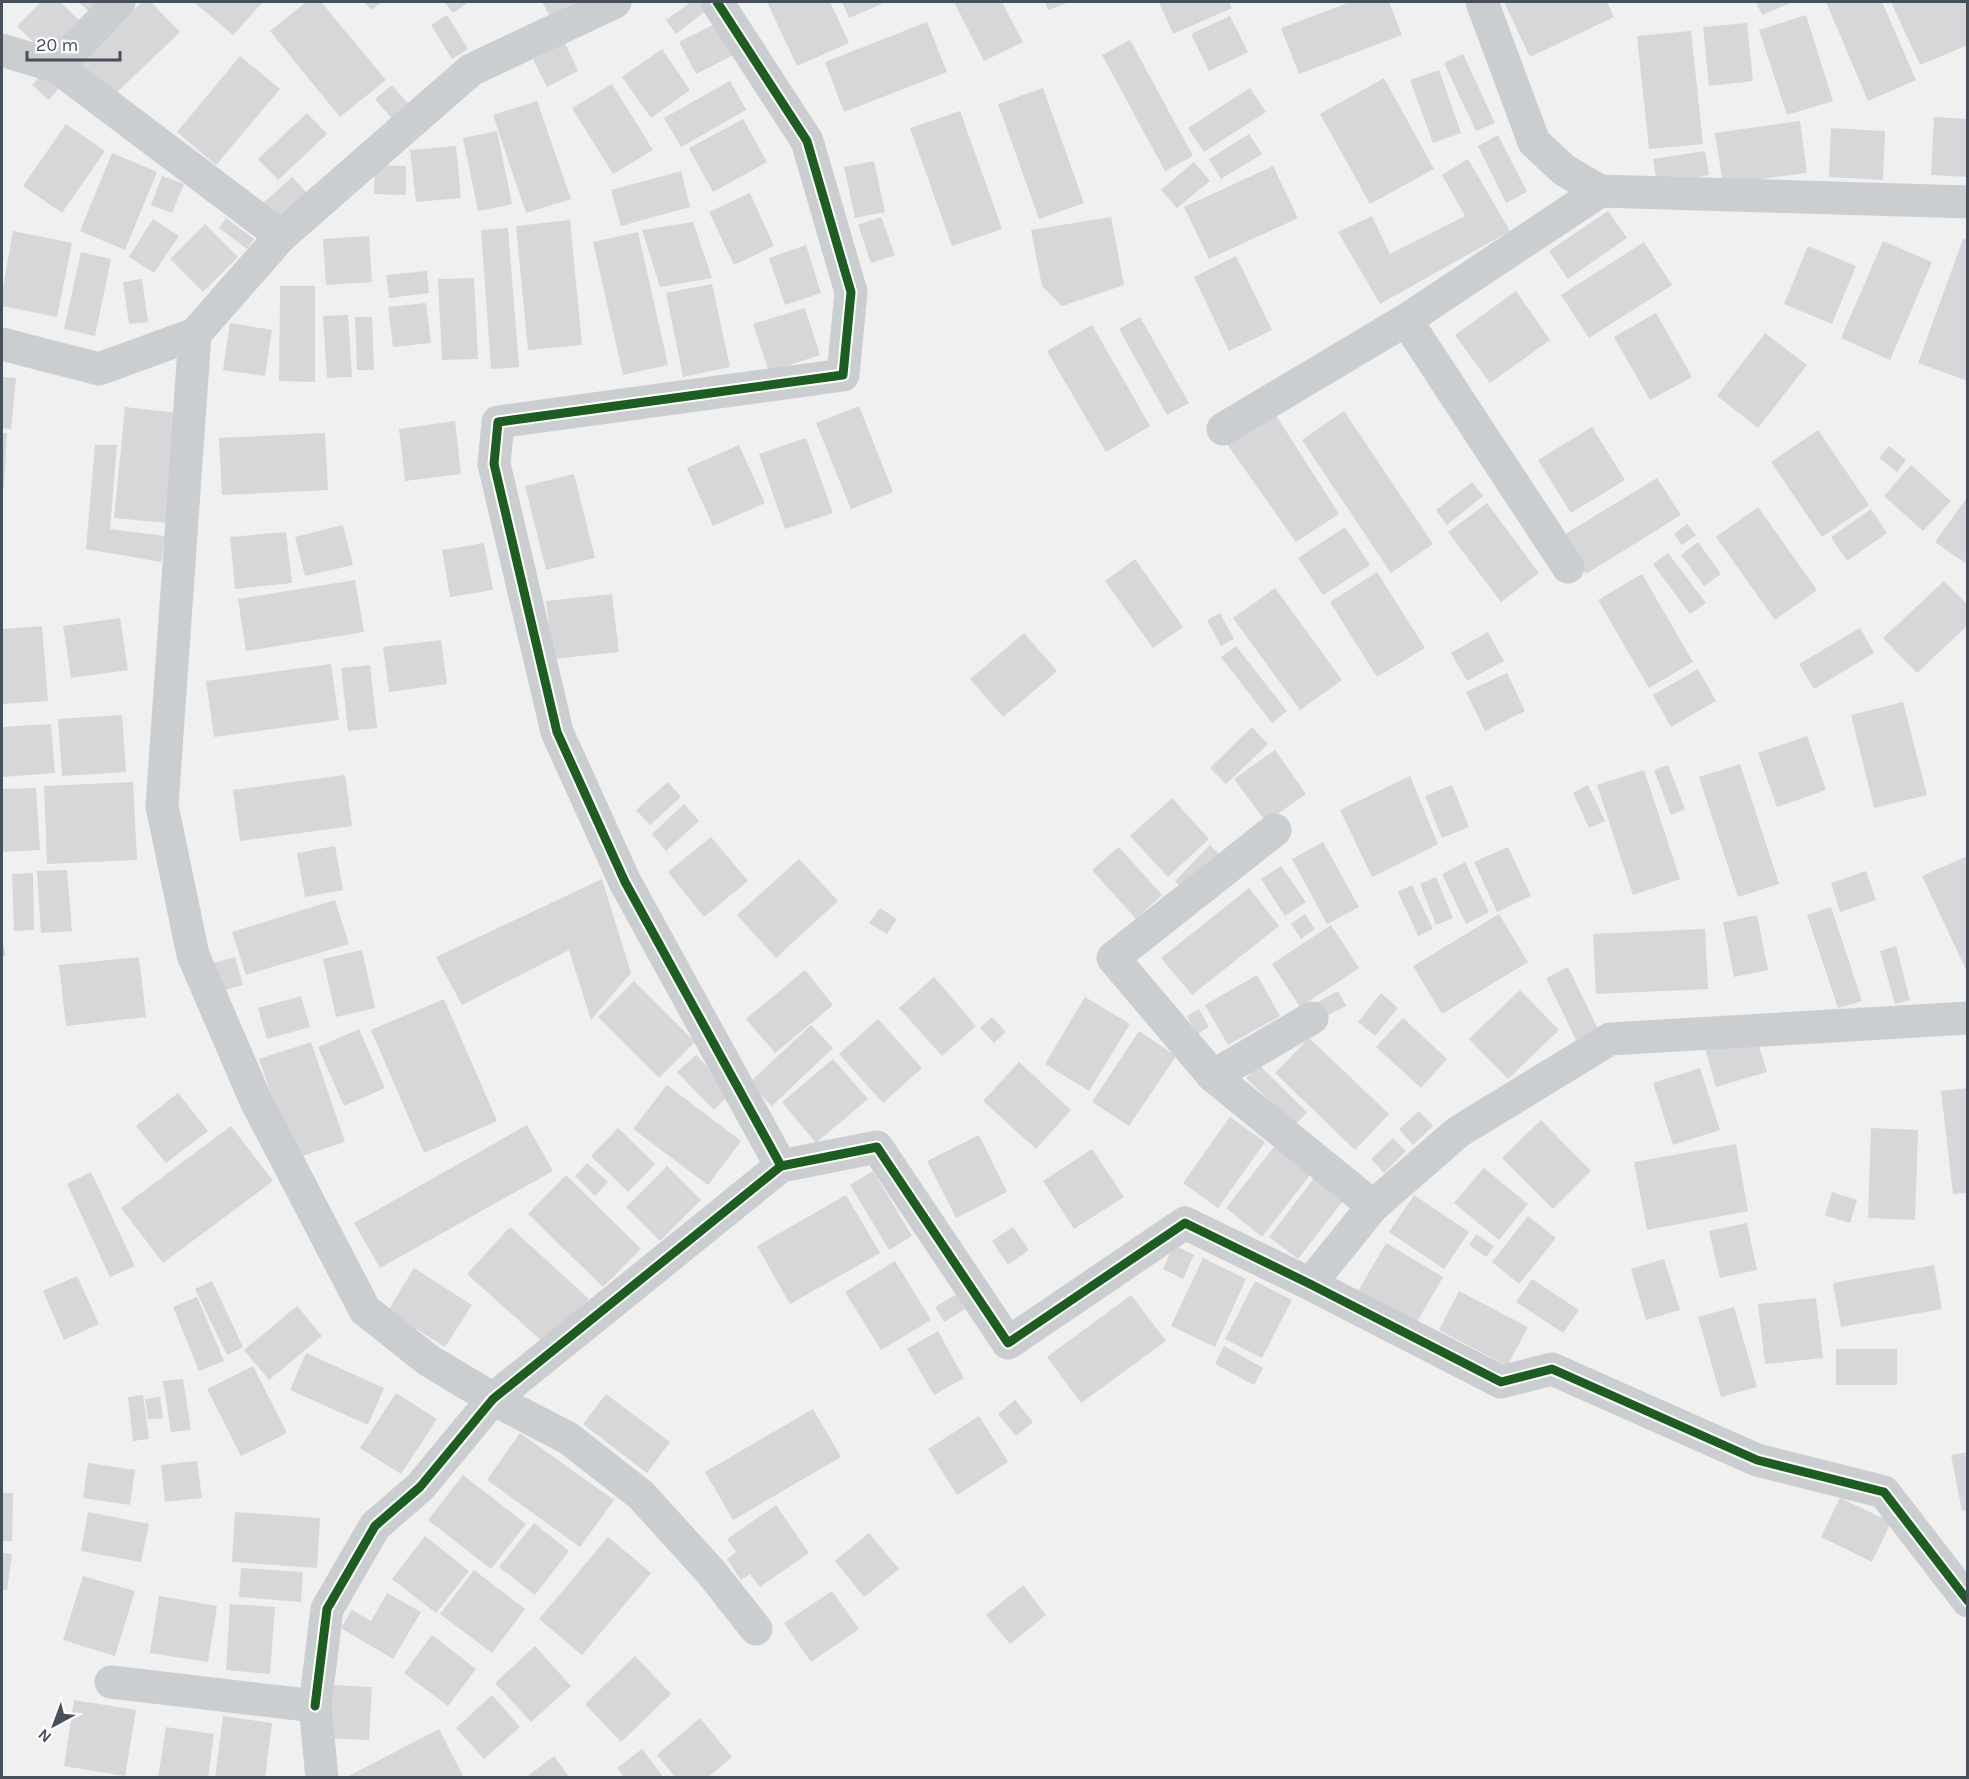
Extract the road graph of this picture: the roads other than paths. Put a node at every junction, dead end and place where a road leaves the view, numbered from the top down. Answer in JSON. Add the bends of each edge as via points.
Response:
{"nodes":[{"id":1,"x":119,"y":2,"type":"edge"},
{"id":2,"x":615,"y":2,"type":"edge"},
{"id":3,"x":717,"y":2,"type":"edge"},
{"id":4,"x":1482,"y":2,"type":"edge"},
{"id":5,"x":2,"y":50,"type":"edge"},
{"id":6,"x":57,"y":67,"type":"junction"},
{"id":7,"x":1600,"y":191,"type":"junction"},
{"id":8,"x":1968,"y":201,"type":"edge"},
{"id":9,"x":281,"y":236,"type":"junction"},
{"id":10,"x":1406,"y":320,"type":"junction"},
{"id":11,"x":195,"y":334,"type":"junction"},
{"id":12,"x":2,"y":344,"type":"edge"},
{"id":13,"x":1223,"y":429,"type":"dead end"},
{"id":14,"x":1568,"y":567,"type":"dead end"},
{"id":15,"x":1275,"y":830,"type":"dead end"},
{"id":16,"x":1312,"y":1018,"type":"dead end"},
{"id":17,"x":1968,"y":1018,"type":"edge"},
{"id":18,"x":1213,"y":1076,"type":"junction"},
{"id":19,"x":781,"y":1166,"type":"junction"},
{"id":20,"x":1373,"y":1206,"type":"junction"},
{"id":21,"x":1310,"y":1284,"type":"junction"},
{"id":22,"x":493,"y":1399,"type":"junction"},
{"id":23,"x":1968,"y":1601,"type":"edge"},
{"id":24,"x":756,"y":1629,"type":"dead end"},
{"id":25,"x":111,"y":1682,"type":"dead end"},
{"id":26,"x":315,"y":1706,"type":"junction"},
{"id":27,"x":322,"y":1778,"type":"edge"}],
"edges":[{"from":1,"to":6,"type":"street"},
{"from":2,"to":9,"type":"street","via":[[471,70]]},
{"from":3,"to":19,"type":"street","via":[[807,141],[851,292],[843,375],[498,422],[495,464],[557,732],[625,882]]},
{"from":4,"to":7,"type":"street","via":[[1534,142],[1564,170]]},
{"from":5,"to":6,"type":"street"},
{"from":6,"to":9,"type":"street"},
{"from":7,"to":8,"type":"street"},
{"from":7,"to":10,"type":"street"},
{"from":9,"to":11,"type":"street"},
{"from":10,"to":13,"type":"street"},
{"from":10,"to":14,"type":"street"},
{"from":11,"to":12,"type":"street","via":[[99,369]]},
{"from":11,"to":22,"type":"street","via":[[162,806],[193,955],[256,1101],[365,1310],[428,1360]]},
{"from":15,"to":18,"type":"street","via":[[1113,958]]},
{"from":16,"to":18,"type":"street"},
{"from":17,"to":20,"type":"street","via":[[1610,1039],[1458,1132]]},
{"from":18,"to":20,"type":"street"},
{"from":19,"to":21,"type":"street","via":[[877,1147],[1008,1343],[1185,1224]]},
{"from":19,"to":22,"type":"street"},
{"from":20,"to":21,"type":"street"},
{"from":21,"to":23,"type":"street","via":[[1502,1382],[1552,1369],[1757,1460],[1884,1492]]},
{"from":22,"to":24,"type":"street","via":[[568,1438],[640,1495],[711,1572]]},
{"from":22,"to":26,"type":"street","via":[[420,1487],[375,1526],[327,1609]]},
{"from":25,"to":26,"type":"street"},
{"from":26,"to":27,"type":"street"}]}
